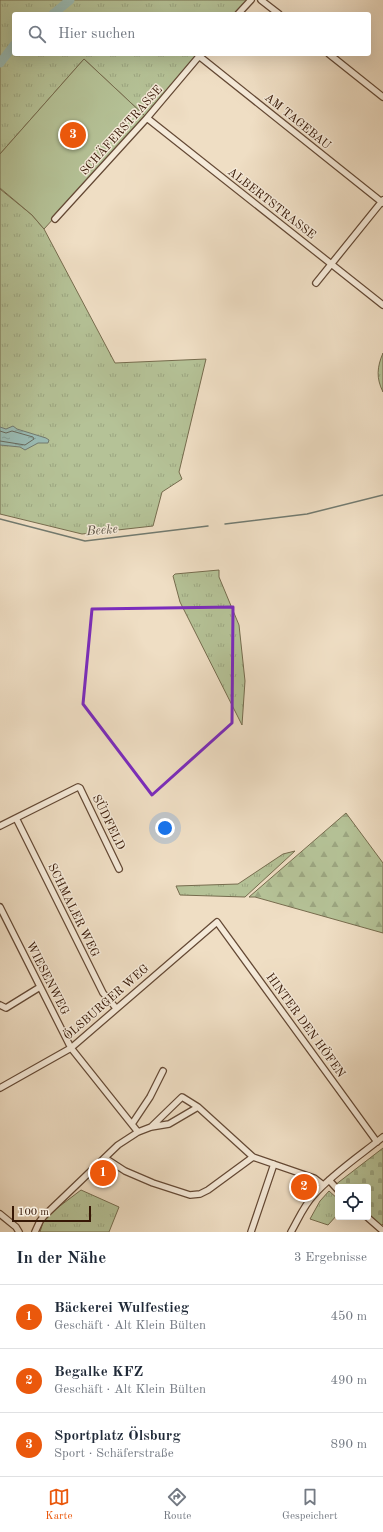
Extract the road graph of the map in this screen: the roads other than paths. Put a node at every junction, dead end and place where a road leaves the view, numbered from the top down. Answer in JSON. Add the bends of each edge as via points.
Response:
{"nodes":[{"id":1,"x":251,"y":0,"type":"edge"},
{"id":2,"x":261,"y":0,"type":"edge"},
{"id":3,"x":240,"y":12,"type":"edge"},
{"id":4,"x":276,"y":12,"type":"edge"},
{"id":5,"x":199,"y":56,"type":"edge"},
{"id":6,"x":201,"y":56,"type":"edge"},
{"id":7,"x":332,"y":56,"type":"edge"},
{"id":8,"x":383,"y":97,"type":"edge"},
{"id":9,"x":147,"y":118,"type":"junction"},
{"id":10,"x":383,"y":201,"type":"edge"},
{"id":11,"x":56,"y":219,"type":"dead end"},
{"id":12,"x":332,"y":264,"type":"junction"},
{"id":13,"x":316,"y":283,"type":"dead end"},
{"id":14,"x":383,"y":305,"type":"edge"},
{"id":15,"x":16,"y":818,"type":"junction"},
{"id":16,"x":0,"y":826,"type":"edge"},
{"id":17,"x":119,"y":869,"type":"dead end"},
{"id":18,"x":0,"y":907,"type":"edge"},
{"id":19,"x":218,"y":922,"type":"joint"},
{"id":20,"x":40,"y":987,"type":"junction"},
{"id":21,"x":0,"y":1005,"type":"edge"},
{"id":22,"x":116,"y":1008,"type":"junction"},
{"id":23,"x":71,"y":1048,"type":"junction"},
{"id":24,"x":163,"y":1071,"type":"dead end"},
{"id":25,"x":0,"y":1088,"type":"edge"},
{"id":26,"x":198,"y":1107,"type":"junction"},
{"id":27,"x":132,"y":1124,"type":"junction"},
{"id":28,"x":151,"y":1127,"type":"junction"},
{"id":29,"x":138,"y":1132,"type":"junction"},
{"id":30,"x":383,"y":1137,"type":"edge"},
{"id":31,"x":377,"y":1142,"type":"junction"},
{"id":32,"x":253,"y":1157,"type":"junction"},
{"id":33,"x":105,"y":1158,"type":"junction"},
{"id":34,"x":274,"y":1164,"type":"junction"},
{"id":35,"x":329,"y":1180,"type":"junction"},
{"id":36,"x":323,"y":1185,"type":"junction"},
{"id":37,"x":335,"y":1187,"type":"edge"},
{"id":38,"x":0,"y":1214,"type":"edge"},
{"id":39,"x":370,"y":1220,"type":"edge"},
{"id":40,"x":383,"y":1231,"type":"edge"},
{"id":41,"x":19,"y":1232,"type":"edge"},
{"id":42,"x":35,"y":1232,"type":"edge"},
{"id":43,"x":251,"y":1232,"type":"edge"},
{"id":44,"x":291,"y":1232,"type":"edge"}],
"edges":[{"from":1,"to":3,"type":"street"},
{"from":2,"to":4,"type":"street"},
{"from":5,"to":9,"type":"street","name":"SCHÄFERSTRASSE"},
{"from":6,"to":10,"type":"street","name":"AM TAGEBAU"},
{"from":7,"to":8,"type":"street"},
{"from":9,"to":11,"type":"street","name":"SCHÄFERSTRASSE"},
{"from":9,"to":12,"type":"street","name":"ALBERTSTRASSE"},
{"from":10,"to":12,"type":"street"},
{"from":12,"to":13,"type":"street"},
{"from":12,"to":14,"type":"street","name":"ALBERTSTRASSE"},
{"from":15,"to":16,"type":"street"},
{"from":15,"to":17,"type":"street","name":"SÜDFELD","via":[[78,787]]},
{"from":15,"to":22,"type":"street","name":"SCHMALER WEG","via":[[103,993]]},
{"from":18,"to":20,"type":"street","name":"WIESENWEG"},
{"from":19,"to":22,"type":"street","name":"ÖLSBURGER WEG"},
{"from":19,"to":31,"type":"street","name":"HINTER DEN HÖFEN"},
{"from":20,"to":21,"type":"street","via":[[6,1008]]},
{"from":20,"to":23,"type":"street","name":"WIESENWEG"},
{"from":22,"to":23,"type":"street","name":"ÖLSBURGER WEG"},
{"from":23,"to":25,"type":"street","name":"ÖLSBURGER WEG"},
{"from":23,"to":27,"type":"street","name":"WIESENWEG"},
{"from":24,"to":27,"type":"street"},
{"from":26,"to":28,"type":"street","via":[[169,1124]]},
{"from":26,"to":28,"type":"street","via":[[182,1098]]},
{"from":26,"to":32,"type":"street"},
{"from":27,"to":29,"type":"street","name":"WIESENWEG"},
{"from":28,"to":29,"type":"street"},
{"from":29,"to":33,"type":"street","via":[[118,1145]]},
{"from":30,"to":31,"type":"street"},
{"from":31,"to":35,"type":"street"},
{"from":32,"to":33,"type":"street","via":[[208,1190],[190,1195],[152,1183],[125,1171]]},
{"from":32,"to":34,"type":"street"},
{"from":33,"to":42,"type":"street","via":[[44,1216]]},
{"from":34,"to":36,"type":"street","via":[[314,1178]]},
{"from":34,"to":43,"type":"street"},
{"from":35,"to":36,"type":"street"},
{"from":35,"to":37,"type":"street"},
{"from":36,"to":44,"type":"street","via":[[308,1202]]},
{"from":38,"to":41,"type":"street"},
{"from":39,"to":40,"type":"street"}]}
